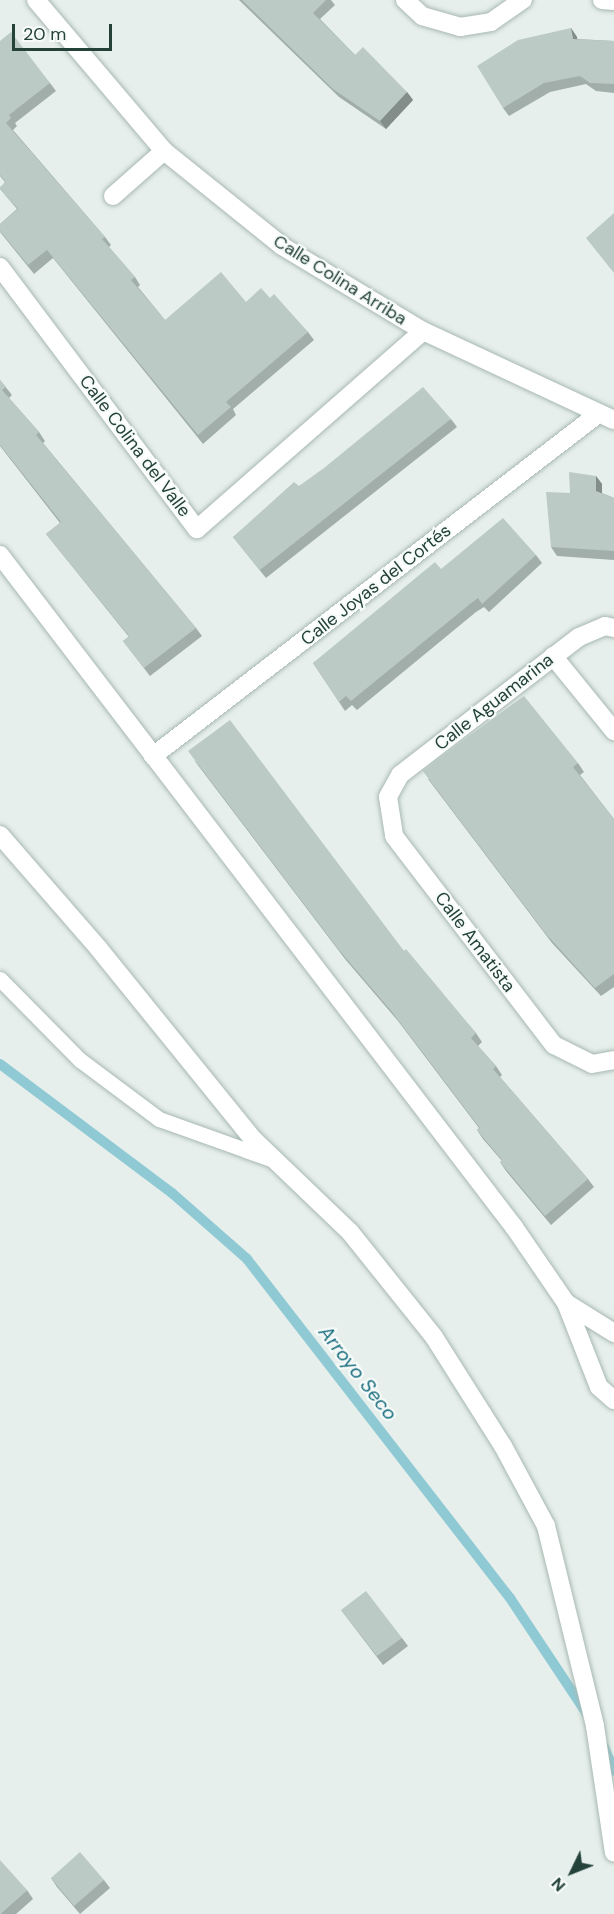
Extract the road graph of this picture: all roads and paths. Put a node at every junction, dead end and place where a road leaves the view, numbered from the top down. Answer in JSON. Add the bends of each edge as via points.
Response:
{"nodes":[{"id":1,"x":36,"y":0,"type":"edge"},
{"id":2,"x":405,"y":0,"type":"edge"},
{"id":3,"x":524,"y":0,"type":"edge"},
{"id":4,"x":602,"y":0,"type":"edge"},
{"id":5,"x":614,"y":1,"type":"edge"},
{"id":6,"x":164,"y":151,"type":"junction"},
{"id":7,"x":113,"y":196,"type":"dead end"},
{"id":8,"x":0,"y":267,"type":"edge"},
{"id":9,"x":423,"y":331,"type":"junction"},
{"id":10,"x":606,"y":417,"type":"edge"},
{"id":11,"x":0,"y":555,"type":"edge"},
{"id":12,"x":614,"y":628,"type":"edge"},
{"id":13,"x":553,"y":656,"type":"junction"},
{"id":14,"x":614,"y":731,"type":"edge"},
{"id":15,"x":153,"y":756,"type":"junction"},
{"id":16,"x":388,"y":798,"type":"joint"},
{"id":17,"x":0,"y":835,"type":"edge"},
{"id":18,"x":0,"y":979,"type":"edge"},
{"id":19,"x":614,"y":1060,"type":"edge"},
{"id":20,"x":278,"y":1162,"type":"junction"},
{"id":21,"x":566,"y":1302,"type":"junction"},
{"id":22,"x":614,"y":1333,"type":"edge"},
{"id":23,"x":614,"y":1400,"type":"edge"},
{"id":24,"x":614,"y":1853,"type":"edge"}],
"edges":[{"from":1,"to":6,"type":"street","name":"Calle Colina Arriba"},
{"from":2,"to":3,"type":"street","via":[[422,16],[460,27],[491,22]]},
{"from":4,"to":5,"type":"street"},
{"from":6,"to":7,"type":"street"},
{"from":6,"to":9,"type":"street","name":"Calle Colina Arriba","via":[[282,246]]},
{"from":8,"to":9,"type":"street","name":"Calle Colina del Valle","via":[[197,529]]},
{"from":9,"to":10,"type":"street","name":"Calle Colina Arriba"},
{"from":10,"to":15,"type":"street","name":"Calle Joyas del Cortés"},
{"from":11,"to":15,"type":"street"},
{"from":12,"to":13,"type":"street","name":"Calle Aguamarina","via":[[605,626],[579,637]]},
{"from":13,"to":14,"type":"street"},
{"from":13,"to":16,"type":"street","name":"Calle Aguamarina","via":[[400,774]]},
{"from":15,"to":21,"type":"street","via":[[514,1227]]},
{"from":16,"to":19,"type":"street","name":"Calle Amatista","via":[[394,836],[554,1045],[592,1064]]},
{"from":17,"to":20,"type":"street","via":[[99,949],[253,1139]]},
{"from":18,"to":20,"type":"lane","via":[[80,1060],[159,1119]]},
{"from":20,"to":24,"type":"street","via":[[350,1232],[434,1337],[503,1446],[546,1526],[595,1726]]},
{"from":21,"to":22,"type":"street"},
{"from":21,"to":23,"type":"street","via":[[599,1387]]}]}
